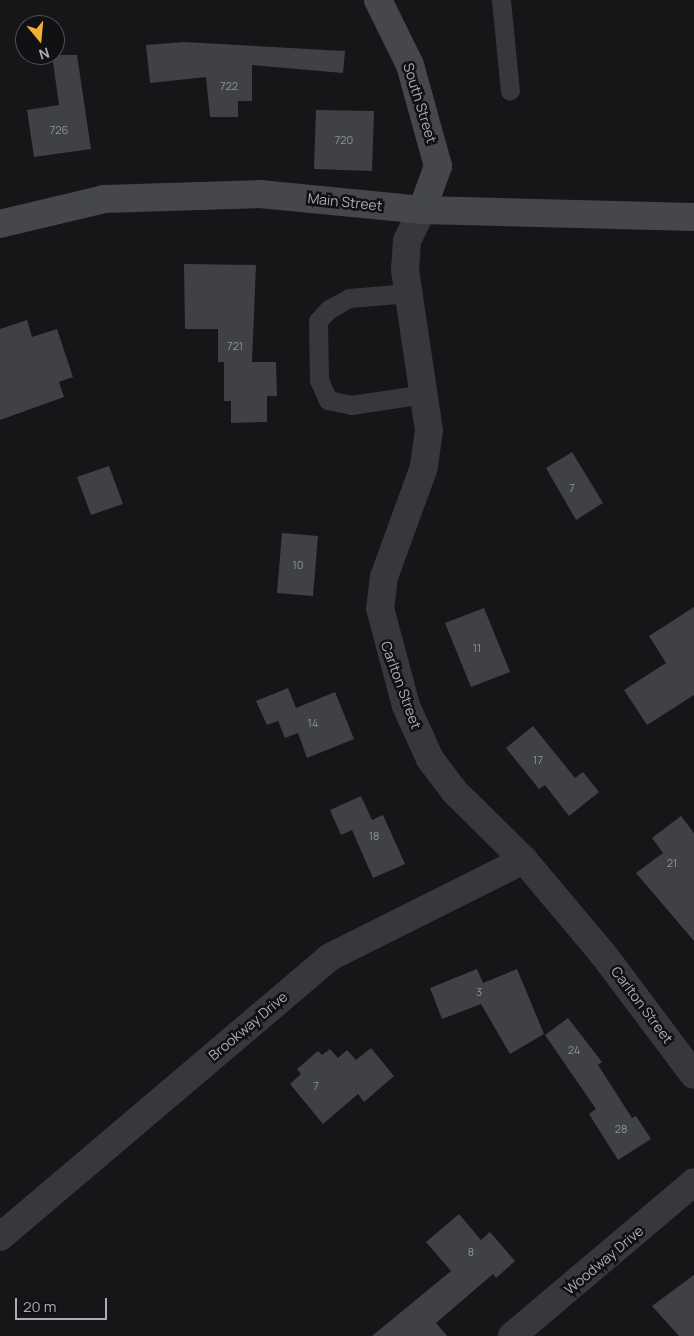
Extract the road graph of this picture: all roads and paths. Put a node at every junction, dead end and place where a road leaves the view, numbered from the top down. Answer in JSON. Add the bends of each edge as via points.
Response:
{"nodes":[{"id":1,"x":378,"y":0,"type":"edge"},
{"id":2,"x":501,"y":0,"type":"edge"},
{"id":3,"x":510,"y":91,"type":"dead end"},
{"id":4,"x":422,"y":210,"type":"junction"},
{"id":5,"x":694,"y":217,"type":"edge"},
{"id":6,"x":0,"y":224,"type":"edge"},
{"id":7,"x":409,"y":293,"type":"junction"},
{"id":8,"x":425,"y":394,"type":"junction"},
{"id":9,"x":524,"y":860,"type":"junction"},
{"id":10,"x":694,"y":1075,"type":"edge"},
{"id":11,"x":694,"y":1182,"type":"edge"},
{"id":12,"x":0,"y":1237,"type":"edge"},
{"id":13,"x":512,"y":1336,"type":"edge"}],
"edges":[{"from":1,"to":4,"type":"main road","name":"South Street","via":[[410,65],[434,147],[437,172]]},
{"from":2,"to":3,"type":"lane"},
{"from":4,"to":5,"type":"main road","name":"Main Street"},
{"from":4,"to":6,"type":"main road","name":"Main Street","via":[[233,195],[104,199]]},
{"from":4,"to":7,"type":"street","name":"Carlton Street","via":[[407,241]]},
{"from":7,"to":8,"type":"street","name":"Carlton Street"},
{"from":7,"to":8,"type":"lane","via":[[349,298],[329,310],[318,321],[319,380],[328,400],[351,405]]},
{"from":8,"to":9,"type":"street","name":"Carlton Street","via":[[429,430],[424,467],[384,577],[382,629],[406,706],[430,760],[454,791]]},
{"from":9,"to":10,"type":"street","name":"Carlton Street","via":[[603,954]]},
{"from":9,"to":12,"type":"street","name":"Brookway Drive","via":[[330,957]]},
{"from":11,"to":13,"type":"street","name":"Woodway Drive"}]}
